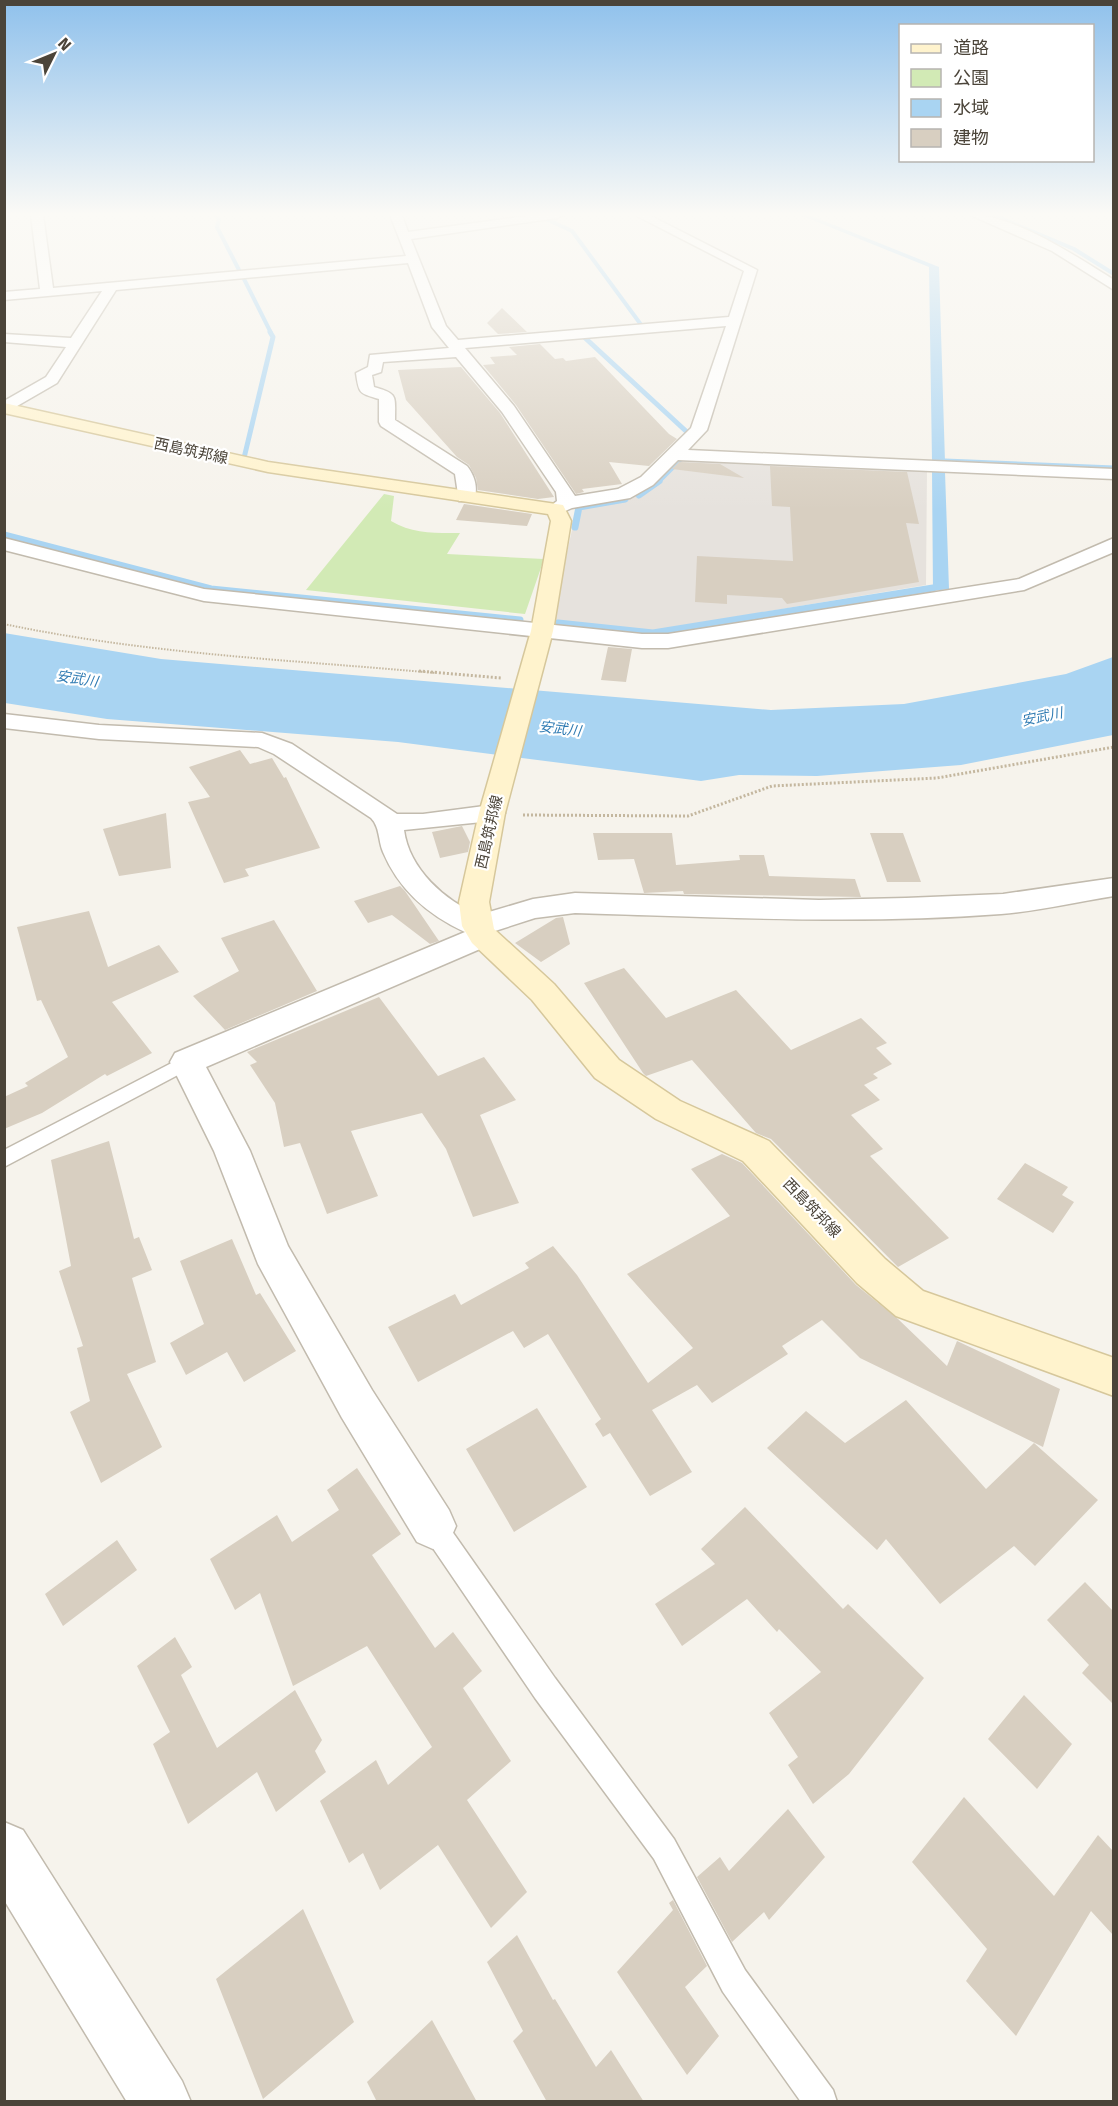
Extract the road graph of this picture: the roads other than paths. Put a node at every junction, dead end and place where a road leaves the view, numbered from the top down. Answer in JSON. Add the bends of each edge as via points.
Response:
{"nodes":[{"id":1,"x":95,"y":313,"type":"edge"},
{"id":2,"x":432,"y":313,"type":"edge"},
{"id":3,"x":737,"y":313,"type":"edge"},
{"id":4,"x":735,"y":321,"type":"junction"},
{"id":5,"x":4,"y":338,"type":"edge"},
{"id":6,"x":76,"y":343,"type":"junction"},
{"id":7,"x":456,"y":349,"type":"junction"},
{"id":8,"x":5,"y":408,"type":"edge"},
{"id":9,"x":674,"y":454,"type":"junction"},
{"id":10,"x":1113,"y":474,"type":"edge"},
{"id":11,"x":466,"y":497,"type":"junction"},
{"id":12,"x":562,"y":506,"type":"junction"},
{"id":13,"x":4,"y":544,"type":"edge"},
{"id":14,"x":1113,"y":544,"type":"edge"},
{"id":15,"x":542,"y":631,"type":"junction"},
{"id":16,"x":4,"y":721,"type":"edge"},
{"id":17,"x":492,"y":813,"type":"junction"},
{"id":18,"x":390,"y":822,"type":"junction"},
{"id":19,"x":1113,"y":886,"type":"edge"},
{"id":20,"x":480,"y":931,"type":"junction"},
{"id":21,"x":188,"y":1062,"type":"junction"},
{"id":22,"x":4,"y":1159,"type":"edge"},
{"id":23,"x":1113,"y":1377,"type":"edge"},
{"id":24,"x":433,"y":1526,"type":"joint"},
{"id":25,"x":4,"y":1849,"type":"edge"},
{"id":26,"x":161,"y":2102,"type":"edge"},
{"id":27,"x":821,"y":2102,"type":"edge"}],
"edges":[{"from":1,"to":6,"type":"street"},
{"from":2,"to":7,"type":"street"},
{"from":3,"to":4,"type":"street"},
{"from":4,"to":7,"type":"street"},
{"from":4,"to":9,"type":"street","via":[[699,430]]},
{"from":5,"to":6,"type":"street"},
{"from":6,"to":8,"type":"street","via":[[52,380]]},
{"from":7,"to":11,"type":"street","via":[[375,358],[376,369],[364,373],[366,390],[387,396],[387,422],[461,470],[466,476]]},
{"from":7,"to":12,"type":"street","via":[[508,409],[565,492]]},
{"from":8,"to":11,"type":"main road","name":"西島筑邦線","via":[[268,467]]},
{"from":9,"to":10,"type":"street"},
{"from":9,"to":12,"type":"street","via":[[647,481],[623,494]]},
{"from":11,"to":12,"type":"main road","name":"西島筑邦線"},
{"from":12,"to":15,"type":"main road","name":"西島筑邦線"},
{"from":13,"to":15,"type":"street","via":[[204,596]]},
{"from":14,"to":15,"type":"street","via":[[1024,584],[668,641]]},
{"from":15,"to":17,"type":"main road","name":"西島筑邦線"},
{"from":16,"to":18,"type":"street","via":[[99,732],[262,740],[284,749]]},
{"from":17,"to":18,"type":"street"},
{"from":17,"to":20,"type":"main road","name":"西島筑邦線","via":[[474,902]]},
{"from":18,"to":20,"type":"street","via":[[390,839],[411,877],[448,913]]},
{"from":19,"to":20,"type":"street","via":[[1003,904],[906,908],[807,910],[575,903],[533,909]]},
{"from":20,"to":21,"type":"street"},
{"from":20,"to":23,"type":"main road","name":"西島筑邦線","via":[[543,992],[607,1069],[668,1110],[756,1151],[871,1271],[910,1304]]},
{"from":21,"to":22,"type":"lane"},
{"from":21,"to":24,"type":"street","via":[[232,1151],[271,1252],[357,1404]]},
{"from":24,"to":27,"type":"lane","via":[[544,1688],[664,1848],[734,1981]]},
{"from":25,"to":26,"type":"street"}]}
